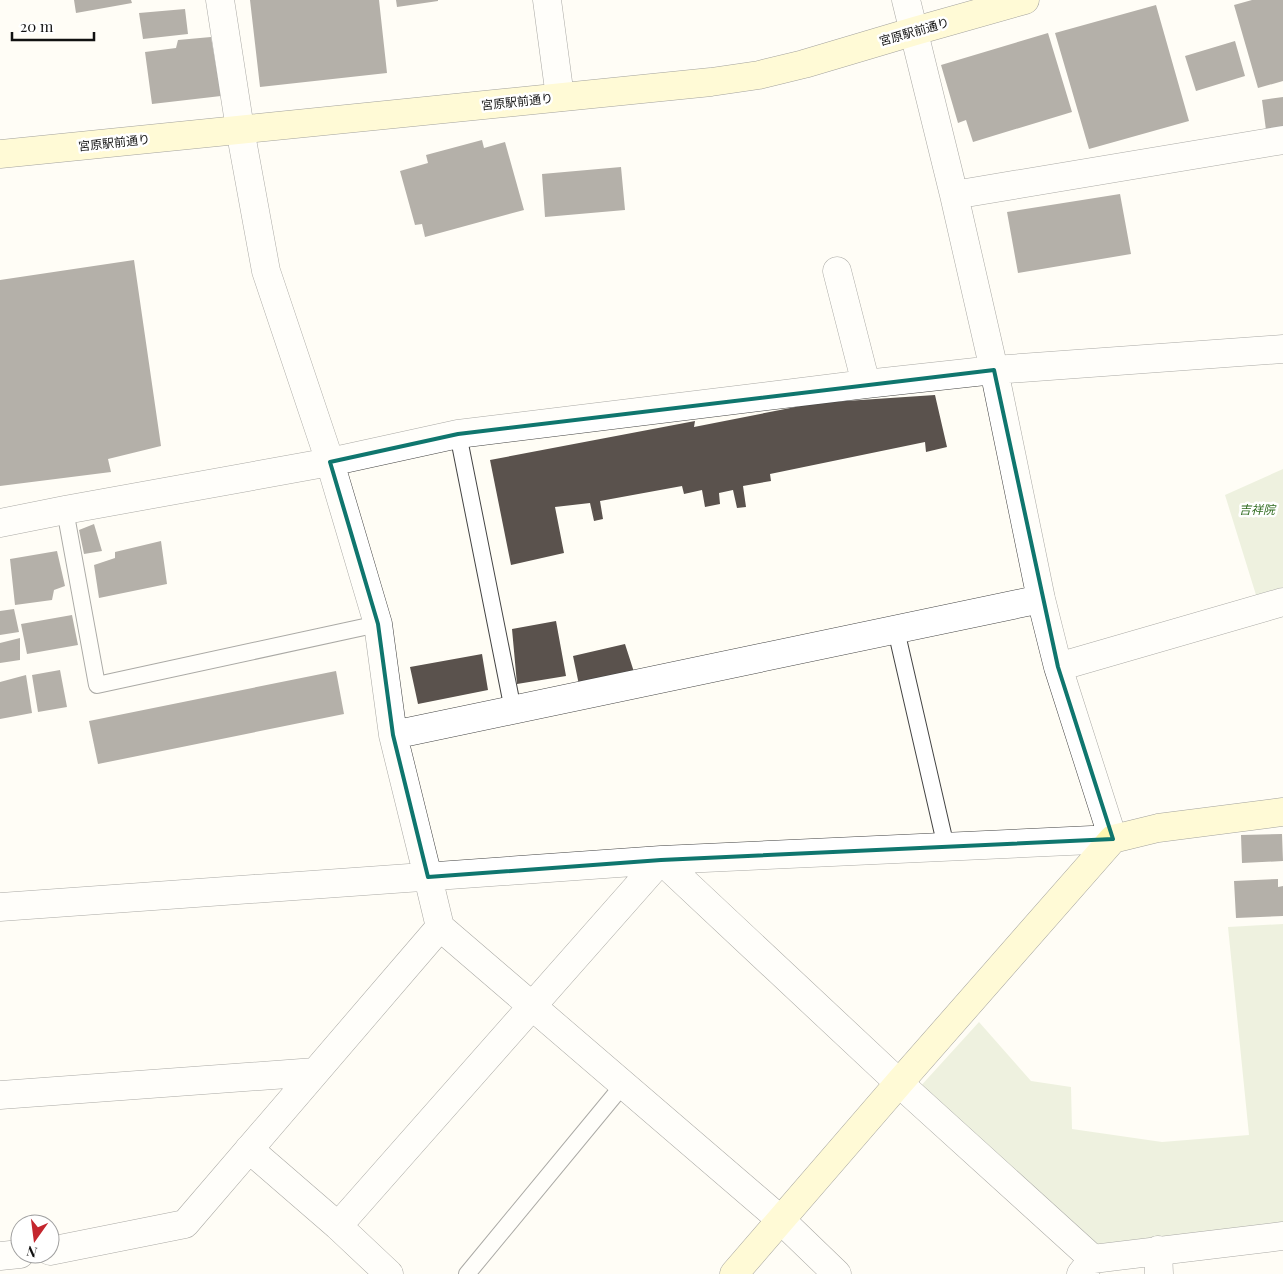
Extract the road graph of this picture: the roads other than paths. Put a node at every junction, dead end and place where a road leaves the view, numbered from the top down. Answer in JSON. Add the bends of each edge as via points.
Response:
{"nodes":[{"id":1,"x":220,"y":0,"type":"edge"},
{"id":2,"x":547,"y":0,"type":"edge"},
{"id":3,"x":906,"y":0,"type":"edge"},
{"id":4,"x":1025,"y":0,"type":"edge"},
{"id":5,"x":915,"y":31,"type":"junction"},
{"id":6,"x":560,"y":97,"type":"junction"},
{"id":7,"x":240,"y":129,"type":"junction"},
{"id":8,"x":1283,"y":140,"type":"edge"},
{"id":9,"x":0,"y":154,"type":"edge"},
{"id":10,"x":954,"y":196,"type":"junction"},
{"id":11,"x":837,"y":271,"type":"dead end"},
{"id":12,"x":1283,"y":349,"type":"edge"},
{"id":13,"x":994,"y":370,"type":"junction"},
{"id":14,"x":866,"y":384,"type":"junction"},
{"id":15,"x":458,"y":434,"type":"junction"},
{"id":16,"x":330,"y":462,"type":"junction"},
{"id":17,"x":65,"y":510,"type":"junction"},
{"id":18,"x":0,"y":523,"type":"edge"},
{"id":19,"x":1041,"y":599,"type":"junction"},
{"id":20,"x":1283,"y":602,"type":"edge"},
{"id":21,"x":378,"y":624,"type":"junction"},
{"id":22,"x":896,"y":630,"type":"junction"},
{"id":23,"x":1058,"y":667,"type":"junction"},
{"id":24,"x":514,"y":710,"type":"junction"},
{"id":25,"x":393,"y":736,"type":"junction"},
{"id":26,"x":1283,"y":812,"type":"edge"},
{"id":27,"x":1113,"y":839,"type":"junction"},
{"id":28,"x":946,"y":847,"type":"junction"},
{"id":29,"x":661,"y":860,"type":"junction"},
{"id":30,"x":428,"y":877,"type":"junction"},
{"id":31,"x":0,"y":908,"type":"edge"},
{"id":32,"x":440,"y":927,"type":"junction"},
{"id":33,"x":532,"y":1006,"type":"junction"},
{"id":34,"x":315,"y":1072,"type":"junction"},
{"id":35,"x":899,"y":1083,"type":"junction"},
{"id":36,"x":623,"y":1085,"type":"junction"},
{"id":37,"x":0,"y":1095,"type":"edge"},
{"id":38,"x":249,"y":1149,"type":"junction"},
{"id":39,"x":781,"y":1220,"type":"junction"},
{"id":40,"x":338,"y":1226,"type":"junction"},
{"id":41,"x":1283,"y":1236,"type":"edge"},
{"id":42,"x":60,"y":1249,"type":"edge"},
{"id":43,"x":1158,"y":1262,"type":"edge"},
{"id":44,"x":1087,"y":1267,"type":"edge"},
{"id":45,"x":389,"y":1274,"type":"edge"},
{"id":46,"x":467,"y":1274,"type":"edge"},
{"id":47,"x":734,"y":1274,"type":"edge"},
{"id":48,"x":836,"y":1274,"type":"edge"}],
"edges":[{"from":1,"to":7,"type":"street"},
{"from":2,"to":6,"type":"street"},
{"from":3,"to":5,"type":"street"},
{"from":4,"to":5,"type":"street","name":"宮原駅前通り"},
{"from":5,"to":6,"type":"street","name":"宮原駅前通り","via":[[759,75]]},
{"from":5,"to":10,"type":"street"},
{"from":6,"to":7,"type":"street","name":"宮原駅前通り"},
{"from":7,"to":9,"type":"street","name":"宮原駅前通り"},
{"from":7,"to":16,"type":"street","via":[[266,271]]},
{"from":8,"to":10,"type":"street"},
{"from":10,"to":13,"type":"street"},
{"from":11,"to":14,"type":"street"},
{"from":12,"to":13,"type":"street"},
{"from":13,"to":14,"type":"street"},
{"from":13,"to":19,"type":"street"},
{"from":14,"to":15,"type":"street"},
{"from":15,"to":16,"type":"street"},
{"from":15,"to":24,"type":"lane"},
{"from":16,"to":17,"type":"street"},
{"from":16,"to":21,"type":"street"},
{"from":17,"to":18,"type":"street"},
{"from":17,"to":21,"type":"lane","via":[[97,685]]},
{"from":19,"to":22,"type":"street"},
{"from":19,"to":23,"type":"street"},
{"from":20,"to":23,"type":"street"},
{"from":21,"to":25,"type":"street"},
{"from":22,"to":24,"type":"street"},
{"from":22,"to":28,"type":"lane"},
{"from":23,"to":27,"type":"street"},
{"from":24,"to":25,"type":"street"},
{"from":25,"to":30,"type":"street"},
{"from":26,"to":27,"type":"street","via":[[1158,828]]},
{"from":27,"to":28,"type":"street"},
{"from":27,"to":35,"type":"street"},
{"from":28,"to":29,"type":"street"},
{"from":29,"to":30,"type":"street"},
{"from":29,"to":33,"type":"street"},
{"from":29,"to":35,"type":"street"},
{"from":30,"to":31,"type":"street"},
{"from":30,"to":32,"type":"street"},
{"from":32,"to":33,"type":"street"},
{"from":32,"to":34,"type":"street"},
{"from":33,"to":36,"type":"street"},
{"from":33,"to":40,"type":"street"},
{"from":34,"to":37,"type":"street"},
{"from":34,"to":38,"type":"street"},
{"from":35,"to":39,"type":"street"},
{"from":35,"to":44,"type":"street"},
{"from":36,"to":39,"type":"street"},
{"from":36,"to":46,"type":"lane"},
{"from":38,"to":40,"type":"street"},
{"from":38,"to":42,"type":"street","via":[[185,1224]]},
{"from":39,"to":47,"type":"street"},
{"from":39,"to":48,"type":"street"},
{"from":40,"to":45,"type":"street"},
{"from":41,"to":43,"type":"street"},
{"from":43,"to":44,"type":"street"}]}
